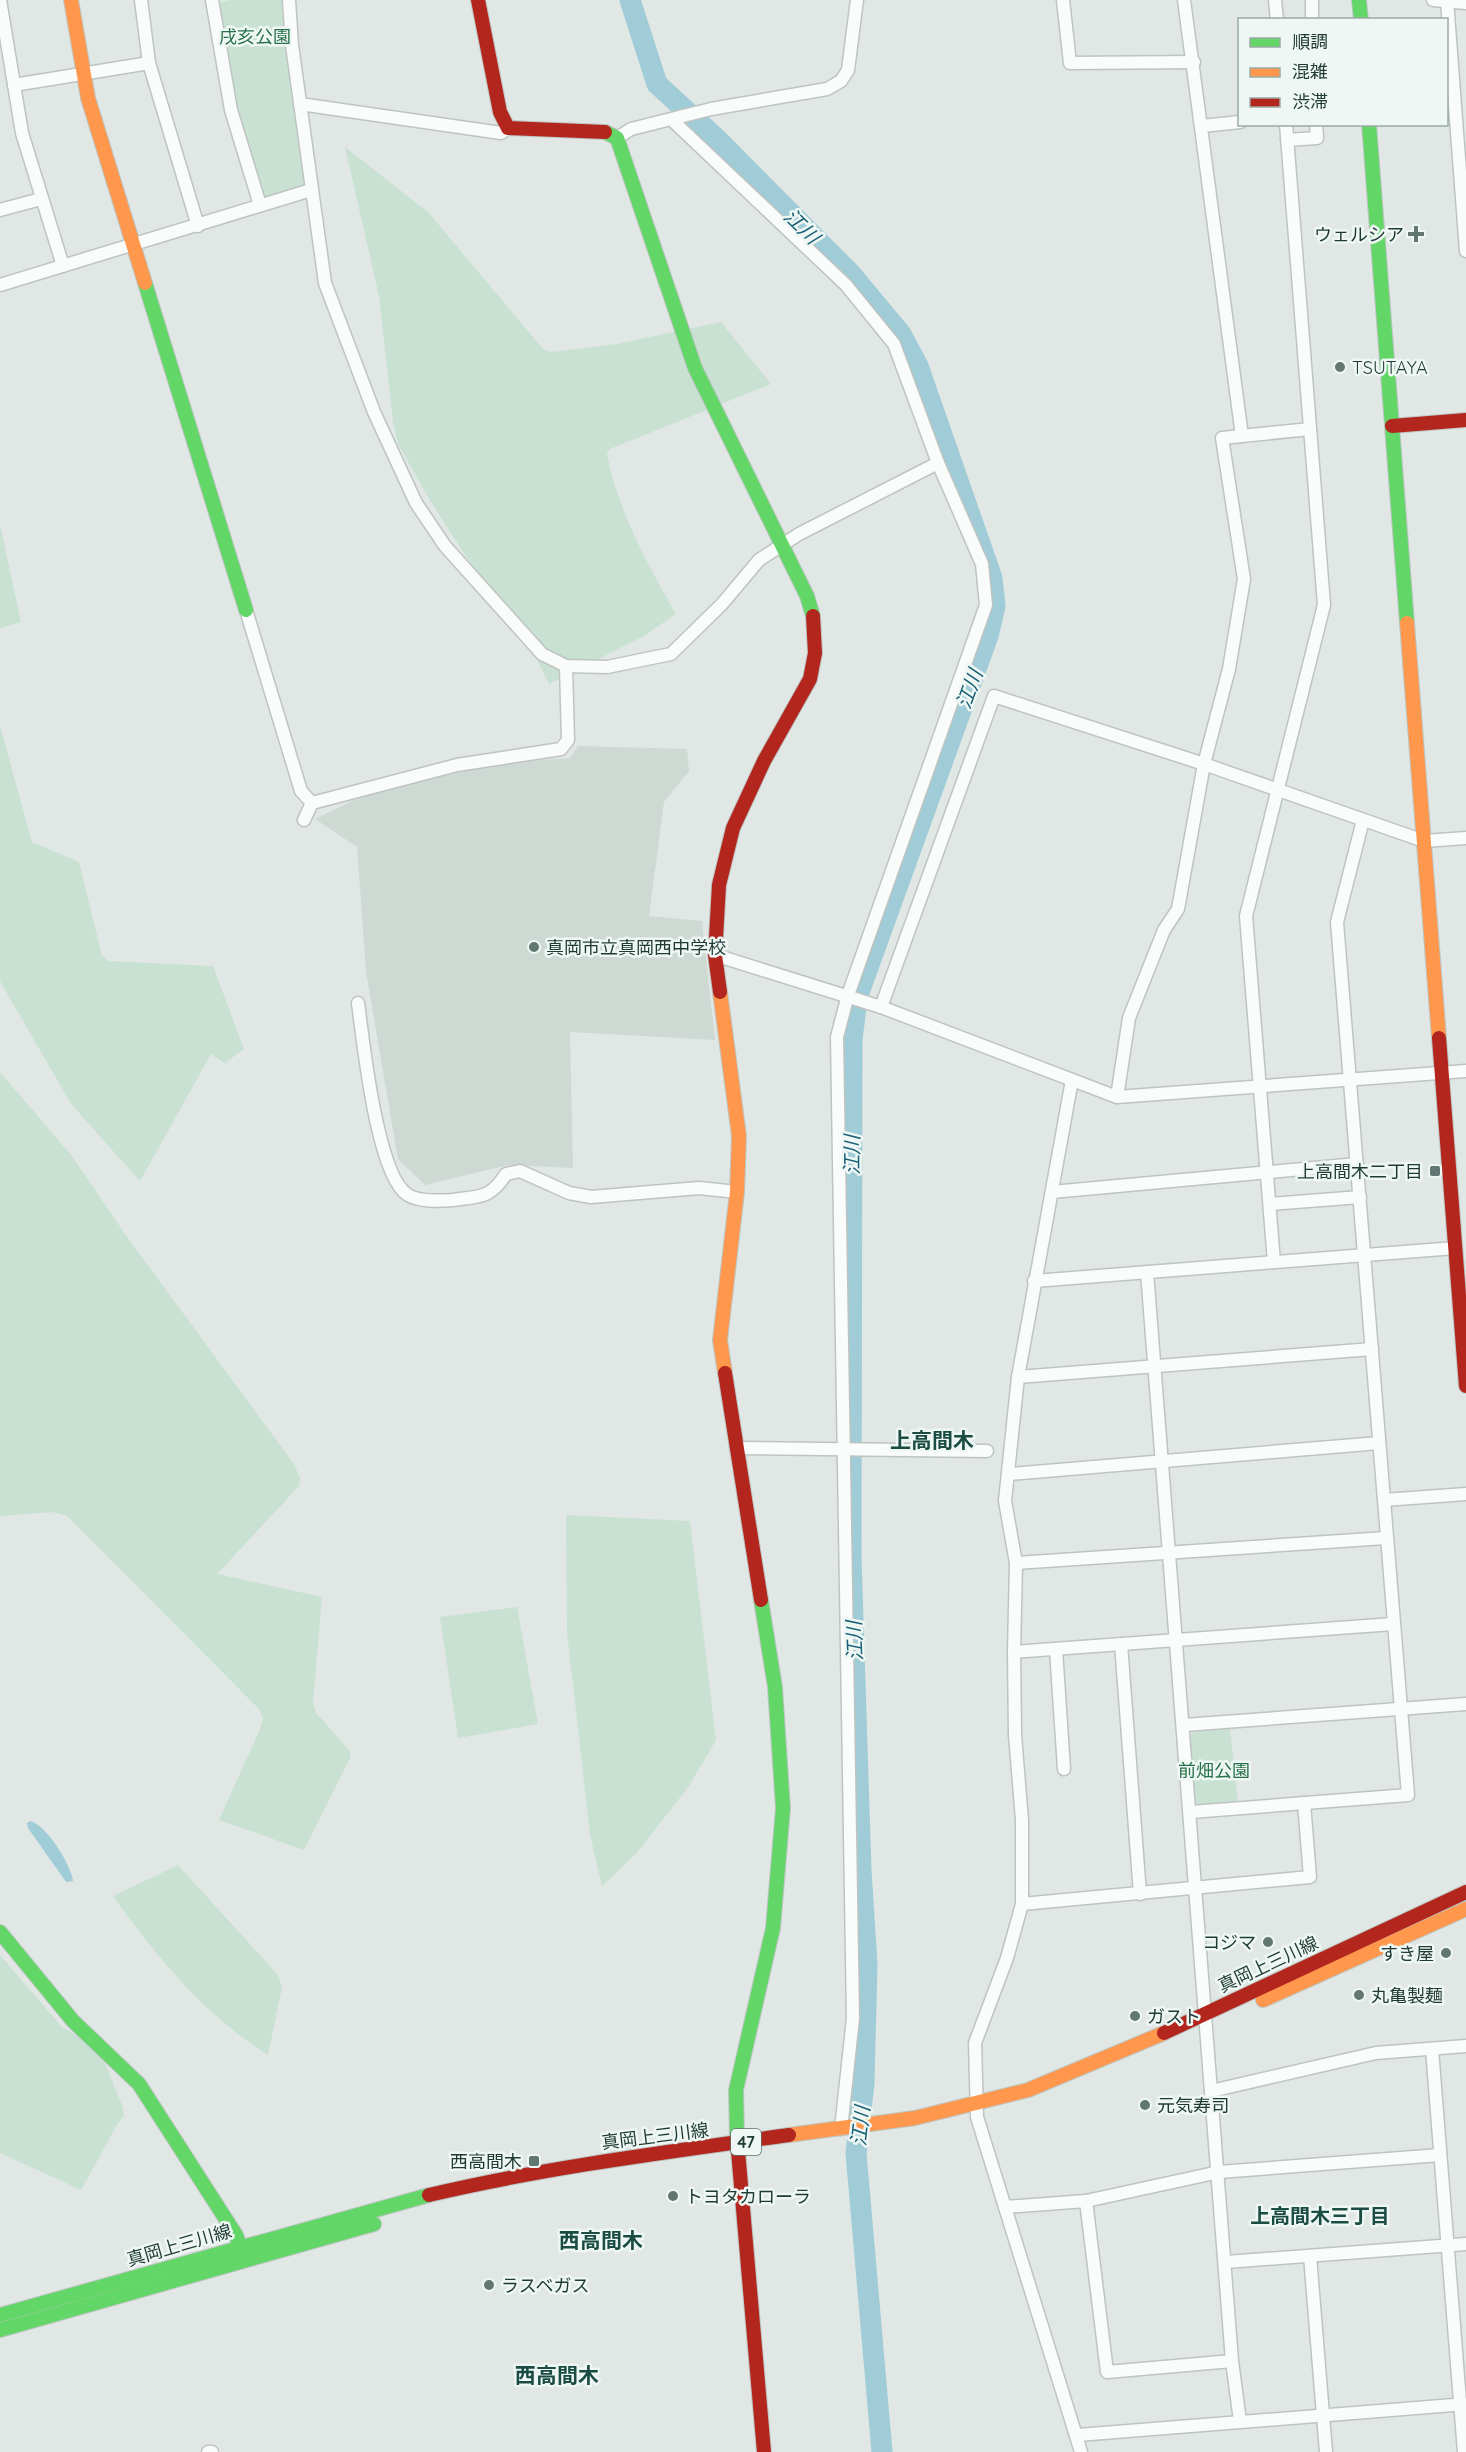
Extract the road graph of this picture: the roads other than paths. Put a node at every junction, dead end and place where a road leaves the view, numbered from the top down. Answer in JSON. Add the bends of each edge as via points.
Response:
{"nodes":[{"id":1,"x":0,"y":0,"type":"edge"},
{"id":2,"x":71,"y":0,"type":"edge"},
{"id":3,"x":141,"y":0,"type":"edge"},
{"id":4,"x":212,"y":0,"type":"edge"},
{"id":5,"x":289,"y":0,"type":"edge"},
{"id":6,"x":478,"y":0,"type":"edge"},
{"id":7,"x":856,"y":0,"type":"edge"},
{"id":8,"x":1063,"y":0,"type":"edge"},
{"id":9,"x":1184,"y":0,"type":"edge"},
{"id":10,"x":1275,"y":0,"type":"edge"},
{"id":11,"x":1312,"y":0,"type":"edge"},
{"id":12,"x":1359,"y":0,"type":"edge"},
{"id":13,"x":1433,"y":0,"type":"edge"},
{"id":14,"x":1447,"y":1,"type":"edge"},
{"id":15,"x":1466,"y":3,"type":"edge"},
{"id":16,"x":1277,"y":18,"type":"edge"},
{"id":17,"x":1312,"y":18,"type":"edge"},
{"id":18,"x":1360,"y":18,"type":"edge"},
{"id":19,"x":1194,"y":62,"type":"junction"},
{"id":20,"x":149,"y":63,"type":"junction"},
{"id":21,"x":82,"y":74,"type":"junction"},
{"id":22,"x":14,"y":85,"type":"junction"},
{"id":23,"x":300,"y":104,"type":"junction"},
{"id":24,"x":672,"y":120,"type":"junction"},
{"id":25,"x":1238,"y":122,"type":"edge"},
{"id":26,"x":1203,"y":126,"type":"junction"},
{"id":27,"x":1286,"y":126,"type":"edge"},
{"id":28,"x":1316,"y":126,"type":"edge"},
{"id":29,"x":1369,"y":126,"type":"edge"},
{"id":30,"x":508,"y":128,"type":"junction"},
{"id":31,"x":617,"y":138,"type":"junction"},
{"id":32,"x":1287,"y":140,"type":"junction"},
{"id":33,"x":311,"y":190,"type":"junction"},
{"id":34,"x":41,"y":199,"type":"junction"},
{"id":35,"x":260,"y":205,"type":"junction"},
{"id":36,"x":0,"y":210,"type":"edge"},
{"id":37,"x":198,"y":226,"type":"junction"},
{"id":38,"x":134,"y":245,"type":"junction"},
{"id":39,"x":1466,"y":251,"type":"edge"},
{"id":40,"x":63,"y":266,"type":"junction"},
{"id":41,"x":0,"y":285,"type":"edge"},
{"id":42,"x":1466,"y":420,"type":"edge"},
{"id":43,"x":1392,"y":426,"type":"junction"},
{"id":44,"x":1310,"y":429,"type":"junction"},
{"id":45,"x":1242,"y":436,"type":"junction"},
{"id":46,"x":938,"y":463,"type":"junction"},
{"id":47,"x":782,"y":545,"type":"junction"},
{"id":48,"x":246,"y":610,"type":"joint"},
{"id":49,"x":566,"y":666,"type":"junction"},
{"id":50,"x":1204,"y":764,"type":"junction"},
{"id":51,"x":1278,"y":790,"type":"junction"},
{"id":52,"x":312,"y":803,"type":"junction"},
{"id":53,"x":304,"y":820,"type":"dead end"},
{"id":54,"x":1363,"y":820,"type":"junction"},
{"id":55,"x":1466,"y":838,"type":"edge"},
{"id":56,"x":1424,"y":841,"type":"junction"},
{"id":57,"x":714,"y":955,"type":"junction"},
{"id":58,"x":848,"y":995,"type":"junction"},
{"id":59,"x":358,"y":1003,"type":"dead end"},
{"id":60,"x":881,"y":1006,"type":"junction"},
{"id":61,"x":1466,"y":1071,"type":"edge"},
{"id":62,"x":1443,"y":1073,"type":"junction"},
{"id":63,"x":1072,"y":1080,"type":"junction"},
{"id":64,"x":1351,"y":1080,"type":"junction"},
{"id":65,"x":1260,"y":1086,"type":"junction"},
{"id":66,"x":1117,"y":1096,"type":"junction"},
{"id":67,"x":1358,"y":1164,"type":"junction"},
{"id":68,"x":1267,"y":1172,"type":"junction"},
{"id":69,"x":737,"y":1192,"type":"junction"},
{"id":70,"x":1052,"y":1192,"type":"junction"},
{"id":71,"x":1360,"y":1197,"type":"junction"},
{"id":72,"x":1270,"y":1204,"type":"junction"},
{"id":73,"x":1461,"y":1247,"type":"edge"},
{"id":74,"x":1365,"y":1255,"type":"junction"},
{"id":75,"x":1274,"y":1262,"type":"junction"},
{"id":76,"x":1147,"y":1272,"type":"junction"},
{"id":77,"x":1034,"y":1281,"type":"junction"},
{"id":78,"x":1372,"y":1349,"type":"junction"},
{"id":79,"x":1155,"y":1366,"type":"junction"},
{"id":80,"x":1018,"y":1377,"type":"junction"},
{"id":81,"x":1466,"y":1386,"type":"edge"},
{"id":82,"x":1379,"y":1443,"type":"junction"},
{"id":83,"x":736,"y":1448,"type":"junction"},
{"id":84,"x":845,"y":1449,"type":"junction"},
{"id":85,"x":987,"y":1451,"type":"dead end"},
{"id":86,"x":1162,"y":1461,"type":"junction"},
{"id":87,"x":1009,"y":1474,"type":"junction"},
{"id":88,"x":1466,"y":1494,"type":"edge"},
{"id":89,"x":1384,"y":1500,"type":"junction"},
{"id":90,"x":1386,"y":1538,"type":"junction"},
{"id":91,"x":1170,"y":1553,"type":"junction"},
{"id":92,"x":1016,"y":1563,"type":"junction"},
{"id":93,"x":1393,"y":1624,"type":"junction"},
{"id":94,"x":1177,"y":1640,"type":"junction"},
{"id":95,"x":1121,"y":1644,"type":"junction"},
{"id":96,"x":1056,"y":1648,"type":"junction"},
{"id":97,"x":1014,"y":1652,"type":"junction"},
{"id":98,"x":1466,"y":1704,"type":"edge"},
{"id":99,"x":1400,"y":1709,"type":"junction"},
{"id":100,"x":1184,"y":1725,"type":"junction"},
{"id":101,"x":1064,"y":1768,"type":"dead end"},
{"id":102,"x":1304,"y":1803,"type":"junction"},
{"id":103,"x":1191,"y":1812,"type":"junction"},
{"id":104,"x":1196,"y":1889,"type":"junction"},
{"id":105,"x":1466,"y":1893,"type":"edge"},
{"id":106,"x":1140,"y":1894,"type":"junction"},
{"id":107,"x":1022,"y":1904,"type":"junction"},
{"id":108,"x":1466,"y":1909,"type":"edge"},
{"id":109,"x":0,"y":1932,"type":"edge"},
{"id":110,"x":1206,"y":2019,"type":"junction"},
{"id":111,"x":1466,"y":2046,"type":"edge"},
{"id":112,"x":1432,"y":2049,"type":"junction"},
{"id":113,"x":1211,"y":2091,"type":"junction"},
{"id":114,"x":977,"y":2110,"type":"junction"},
{"id":115,"x":842,"y":2129,"type":"junction"},
{"id":116,"x":738,"y":2150,"type":"junction"},
{"id":117,"x":1440,"y":2155,"type":"junction"},
{"id":118,"x":1219,"y":2172,"type":"junction"},
{"id":119,"x":1086,"y":2201,"type":"junction"},
{"id":120,"x":1005,"y":2206,"type":"junction"},
{"id":121,"x":1466,"y":2244,"type":"edge"},
{"id":122,"x":1448,"y":2245,"type":"junction"},
{"id":123,"x":242,"y":2253,"type":"junction"},
{"id":124,"x":1310,"y":2256,"type":"junction"},
{"id":125,"x":1226,"y":2262,"type":"junction"},
{"id":126,"x":2,"y":2312,"type":"edge"},
{"id":127,"x":0,"y":2330,"type":"edge"},
{"id":128,"x":1232,"y":2361,"type":"junction"},
{"id":129,"x":1463,"y":2405,"type":"edge"},
{"id":130,"x":1323,"y":2415,"type":"junction"},
{"id":131,"x":1240,"y":2421,"type":"junction"},
{"id":132,"x":1078,"y":2435,"type":"junction"},
{"id":133,"x":764,"y":2452,"type":"edge"},
{"id":134,"x":1081,"y":2452,"type":"edge"},
{"id":135,"x":1326,"y":2452,"type":"edge"},
{"id":136,"x":1464,"y":2452,"type":"edge"}],
"edges":[{"from":1,"to":22,"type":"street"},
{"from":2,"to":21,"type":"street"},
{"from":3,"to":20,"type":"street"},
{"from":4,"to":35,"type":"street","via":[[231,110]]},
{"from":5,"to":23,"type":"street"},
{"from":6,"to":30,"type":"street","via":[[500,112]]},
{"from":7,"to":24,"type":"street","via":[[848,70],[841,81],[827,89]]},
{"from":8,"to":19,"type":"street","via":[[1070,63]]},
{"from":9,"to":19,"type":"street"},
{"from":10,"to":16,"type":"street"},
{"from":11,"to":17,"type":"street"},
{"from":12,"to":18,"type":"street"},
{"from":13,"to":14,"type":"street"},
{"from":14,"to":15,"type":"street"},
{"from":14,"to":39,"type":"street"},
{"from":19,"to":26,"type":"street"},
{"from":20,"to":21,"type":"street"},
{"from":20,"to":37,"type":"street"},
{"from":21,"to":22,"type":"street"},
{"from":21,"to":38,"type":"street"},
{"from":22,"to":34,"type":"street","via":[[22,133]]},
{"from":23,"to":30,"type":"street","via":[[472,130],[501,133]]},
{"from":23,"to":33,"type":"street"},
{"from":24,"to":31,"type":"street","via":[[631,129]]},
{"from":24,"to":46,"type":"street","via":[[846,285],[894,344]]},
{"from":25,"to":26,"type":"street"},
{"from":26,"to":45,"type":"street"},
{"from":27,"to":32,"type":"street"},
{"from":28,"to":32,"type":"street","via":[[1317,138]]},
{"from":29,"to":43,"type":"street"},
{"from":30,"to":31,"type":"street","via":[[609,132]]},
{"from":31,"to":47,"type":"street","via":[[695,368]]},
{"from":32,"to":44,"type":"street"},
{"from":33,"to":35,"type":"street"},
{"from":33,"to":49,"type":"street","via":[[325,283],[374,412],[416,503],[445,546],[542,654]]},
{"from":34,"to":36,"type":"street"},
{"from":34,"to":40,"type":"street"},
{"from":35,"to":37,"type":"street"},
{"from":37,"to":38,"type":"street"},
{"from":38,"to":40,"type":"street"},
{"from":38,"to":48,"type":"street"},
{"from":40,"to":41,"type":"street"},
{"from":42,"to":43,"type":"street"},
{"from":43,"to":56,"type":"street"},
{"from":44,"to":45,"type":"street"},
{"from":44,"to":51,"type":"street","via":[[1324,606]]},
{"from":45,"to":50,"type":"street","via":[[1222,438],[1244,579],[1229,669]]},
{"from":46,"to":47,"type":"street"},
{"from":46,"to":58,"type":"street","via":[[982,564],[986,605]]},
{"from":47,"to":49,"type":"street","via":[[759,560],[722,604],[671,654],[607,667]]},
{"from":47,"to":57,"type":"street","via":[[807,596],[814,620],[815,653],[810,679],[764,761],[733,828],[719,885]]},
{"from":48,"to":52,"type":"street","via":[[301,791]]},
{"from":49,"to":52,"type":"street","via":[[568,741],[561,749],[457,765]]},
{"from":50,"to":51,"type":"street"},
{"from":50,"to":60,"type":"street","via":[[994,696]]},
{"from":50,"to":66,"type":"street","via":[[1178,909],[1164,930],[1129,1018]]},
{"from":51,"to":54,"type":"street"},
{"from":51,"to":65,"type":"street","via":[[1246,916]]},
{"from":52,"to":53,"type":"street"},
{"from":54,"to":56,"type":"street"},
{"from":54,"to":64,"type":"street","via":[[1337,922]]},
{"from":55,"to":56,"type":"street"},
{"from":56,"to":62,"type":"street"},
{"from":57,"to":58,"type":"street"},
{"from":57,"to":69,"type":"street","via":[[736,1098]]},
{"from":58,"to":60,"type":"street"},
{"from":58,"to":84,"type":"street","via":[[837,1037]]},
{"from":59,"to":69,"type":"street","via":[[384,1152],[398,1186],[407,1194],[444,1201],[485,1196],[495,1190],[506,1174],[520,1171],[569,1193],[591,1197],[699,1188]]},
{"from":60,"to":63,"type":"street"},
{"from":61,"to":62,"type":"street"},
{"from":62,"to":64,"type":"street"},
{"from":62,"to":73,"type":"street"},
{"from":63,"to":66,"type":"street"},
{"from":63,"to":70,"type":"street"},
{"from":64,"to":65,"type":"street"},
{"from":64,"to":67,"type":"street"},
{"from":65,"to":66,"type":"street"},
{"from":65,"to":68,"type":"street"},
{"from":67,"to":68,"type":"street"},
{"from":67,"to":71,"type":"street"},
{"from":68,"to":70,"type":"street"},
{"from":68,"to":72,"type":"street"},
{"from":69,"to":83,"type":"street","via":[[720,1340]]},
{"from":70,"to":77,"type":"street"},
{"from":71,"to":72,"type":"street"},
{"from":71,"to":74,"type":"street"},
{"from":72,"to":75,"type":"street"},
{"from":73,"to":74,"type":"street"},
{"from":73,"to":81,"type":"street"},
{"from":74,"to":75,"type":"street"},
{"from":74,"to":78,"type":"street"},
{"from":75,"to":76,"type":"street"},
{"from":76,"to":77,"type":"street"},
{"from":76,"to":79,"type":"street"},
{"from":77,"to":80,"type":"street"},
{"from":78,"to":79,"type":"street"},
{"from":78,"to":82,"type":"street"},
{"from":79,"to":80,"type":"street"},
{"from":79,"to":86,"type":"street"},
{"from":80,"to":87,"type":"street"},
{"from":82,"to":86,"type":"street"},
{"from":82,"to":89,"type":"street"},
{"from":83,"to":84,"type":"street"},
{"from":83,"to":116,"type":"street","via":[[775,1687],[783,1808],[773,1928],[739,2070]]},
{"from":84,"to":85,"type":"street"},
{"from":84,"to":115,"type":"street","via":[[853,2018]]},
{"from":86,"to":87,"type":"street"},
{"from":86,"to":91,"type":"street"},
{"from":87,"to":92,"type":"street","via":[[1005,1501]]},
{"from":88,"to":89,"type":"street"},
{"from":89,"to":90,"type":"street"},
{"from":90,"to":91,"type":"street"},
{"from":90,"to":93,"type":"street"},
{"from":91,"to":92,"type":"street"},
{"from":91,"to":94,"type":"street"},
{"from":92,"to":97,"type":"street"},
{"from":93,"to":94,"type":"street"},
{"from":93,"to":99,"type":"street"},
{"from":94,"to":95,"type":"street"},
{"from":94,"to":100,"type":"street"},
{"from":95,"to":96,"type":"street"},
{"from":95,"to":106,"type":"street"},
{"from":96,"to":97,"type":"street"},
{"from":96,"to":101,"type":"street"},
{"from":97,"to":107,"type":"street"},
{"from":98,"to":99,"type":"street"},
{"from":99,"to":100,"type":"street"},
{"from":99,"to":102,"type":"street","via":[[1408,1795]]},
{"from":100,"to":103,"type":"street"},
{"from":102,"to":103,"type":"street"},
{"from":102,"to":104,"type":"street","via":[[1310,1877]]},
{"from":103,"to":104,"type":"street"},
{"from":104,"to":106,"type":"street"},
{"from":104,"to":110,"type":"street"},
{"from":105,"to":110,"type":"street","name":"真岡上三川線","number":"47"},
{"from":106,"to":107,"type":"street"},
{"from":107,"to":114,"type":"street","via":[[1007,1958],[975,2043]]},
{"from":108,"to":110,"type":"street","name":"真岡上三川線","number":"47"},
{"from":109,"to":123,"type":"street","via":[[73,2022],[139,2084],[230,2225]]},
{"from":110,"to":113,"type":"street"},
{"from":110,"to":114,"type":"street","name":"真岡上三川線","number":"47","via":[[1074,2086]]},
{"from":111,"to":112,"type":"street"},
{"from":112,"to":113,"type":"street","via":[[1376,2053]]},
{"from":112,"to":117,"type":"street"},
{"from":113,"to":118,"type":"street"},
{"from":114,"to":115,"type":"street","name":"真岡上三川線","number":"47"},
{"from":114,"to":116,"type":"street","name":"真岡上三川線","number":"47","via":[[917,2131],[800,2148]]},
{"from":114,"to":120,"type":"street"},
{"from":115,"to":116,"type":"street","name":"真岡上三川線","number":"47"},
{"from":116,"to":123,"type":"street","name":"真岡上三川線","number":"47","via":[[504,2191]]},
{"from":116,"to":133,"type":"street"},
{"from":117,"to":118,"type":"street"},
{"from":117,"to":122,"type":"street"},
{"from":118,"to":119,"type":"street"},
{"from":118,"to":125,"type":"street"},
{"from":119,"to":120,"type":"street"},
{"from":119,"to":128,"type":"street","via":[[1107,2372]]},
{"from":120,"to":132,"type":"street"},
{"from":121,"to":122,"type":"street"},
{"from":122,"to":124,"type":"street"},
{"from":122,"to":129,"type":"street"},
{"from":123,"to":126,"type":"street","name":"真岡上三川線","number":"47"},
{"from":123,"to":127,"type":"street","name":"真岡上三川線","number":"47"},
{"from":124,"to":125,"type":"street"},
{"from":124,"to":130,"type":"street"},
{"from":125,"to":128,"type":"street"},
{"from":128,"to":131,"type":"street"},
{"from":129,"to":130,"type":"street"},
{"from":129,"to":136,"type":"street"},
{"from":130,"to":131,"type":"street"},
{"from":130,"to":135,"type":"street"},
{"from":131,"to":132,"type":"street"},
{"from":132,"to":134,"type":"street"}]}
